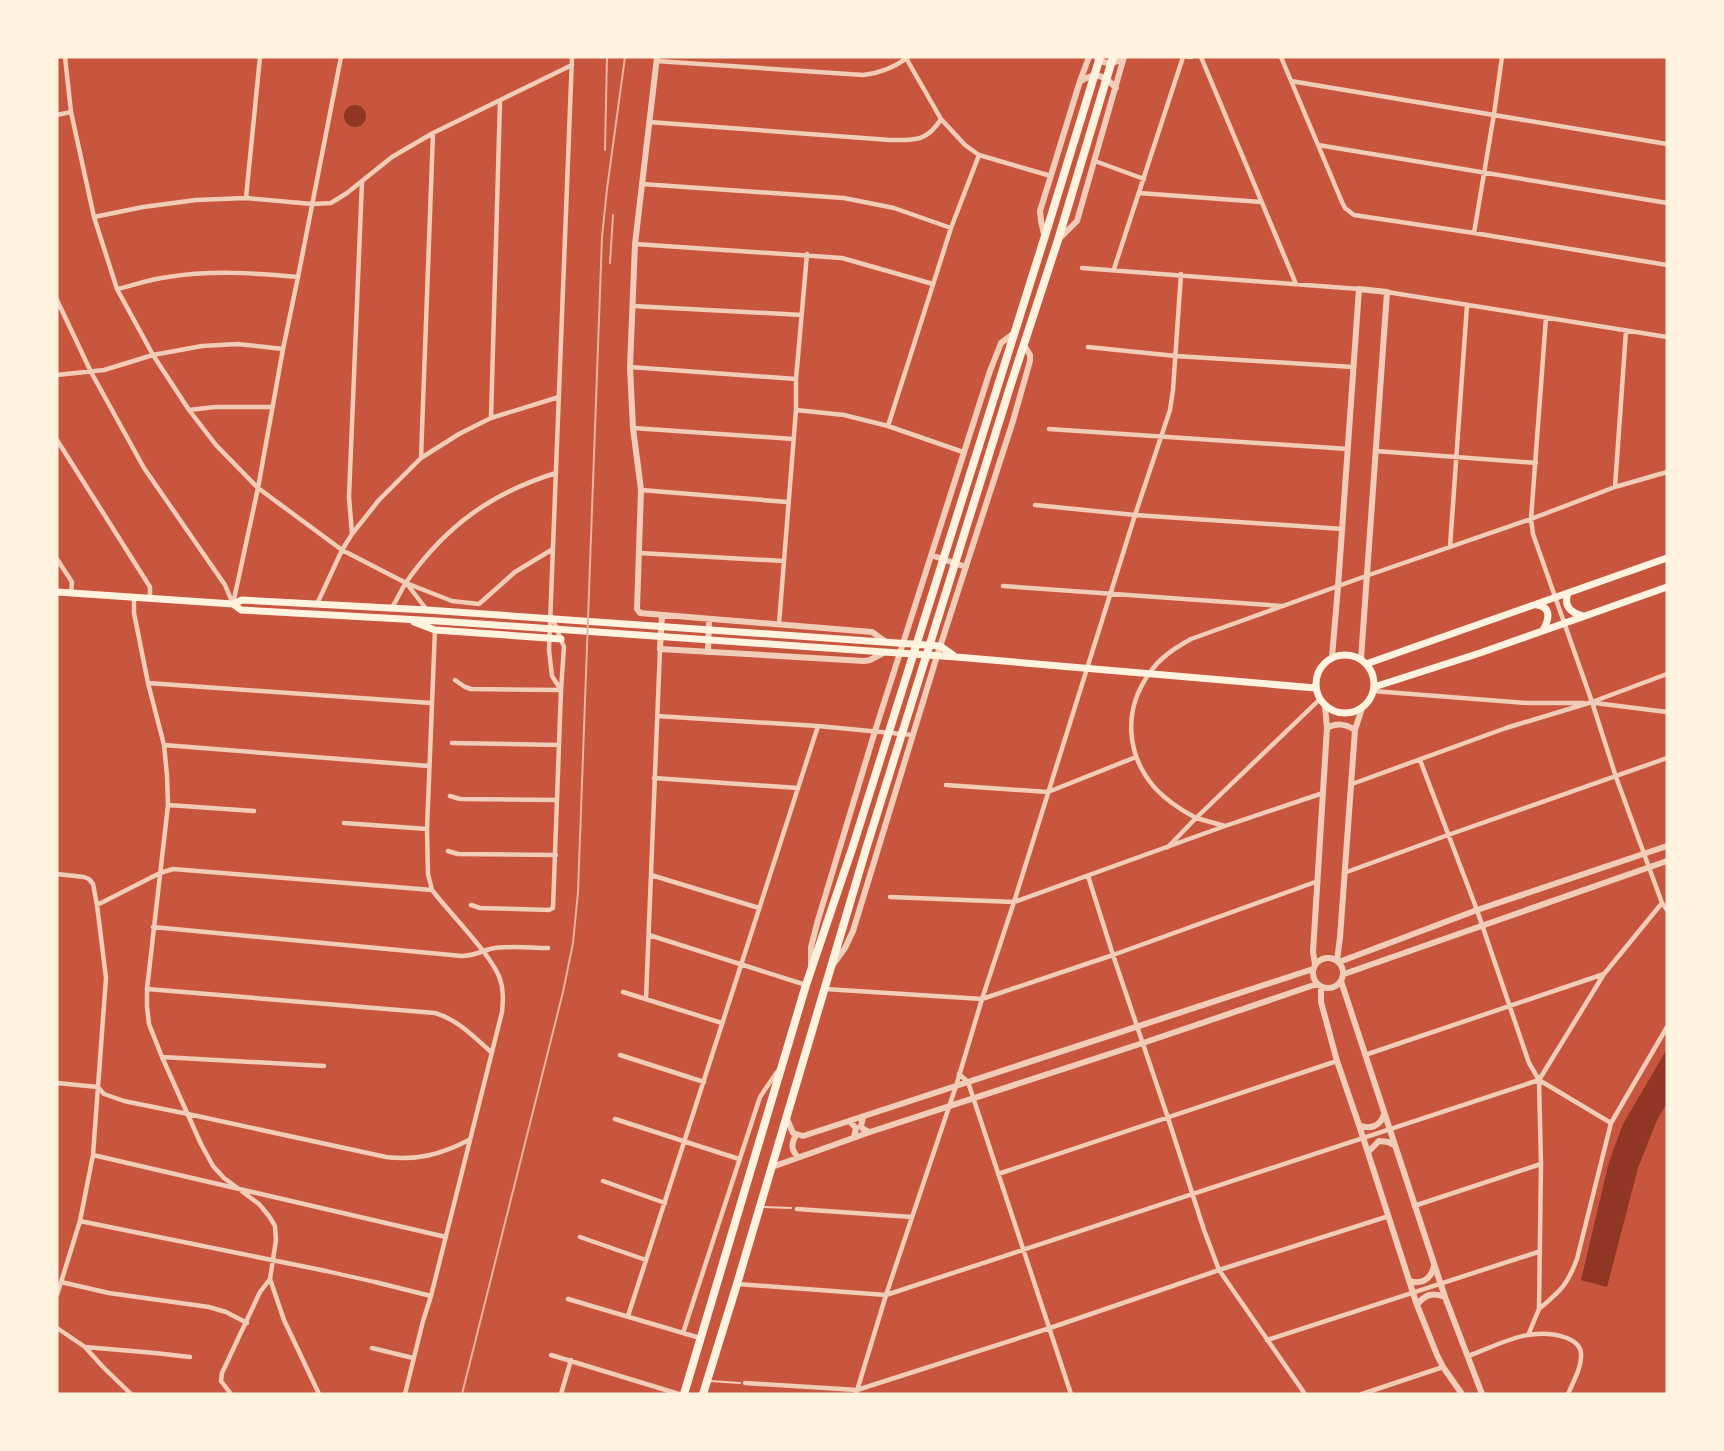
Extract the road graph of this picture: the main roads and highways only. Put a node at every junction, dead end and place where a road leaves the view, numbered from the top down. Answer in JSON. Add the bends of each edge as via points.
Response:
{"nodes":[{"id":1,"x":1098,"y":57,"type":"edge"},
{"id":2,"x":1113,"y":57,"type":"edge"},
{"id":3,"x":1667,"y":558,"type":"edge"},
{"id":4,"x":1667,"y":587,"type":"edge"},
{"id":5,"x":57,"y":592,"type":"edge"},
{"id":6,"x":1568,"y":593,"type":"junction"},
{"id":7,"x":233,"y":604,"type":"junction"},
{"id":8,"x":1534,"y":605,"type":"junction"},
{"id":9,"x":1584,"y":617,"type":"junction"},
{"id":10,"x":406,"y":619,"type":"junction"},
{"id":11,"x":1543,"y":630,"type":"junction"},
{"id":12,"x":561,"y":639,"type":"road end"},
{"id":13,"x":956,"y":657,"type":"junction"},
{"id":14,"x":1363,"y":662,"type":"junction"},
{"id":15,"x":1315,"y":688,"type":"junction"},
{"id":16,"x":1374,"y":689,"type":"junction"},
{"id":17,"x":684,"y":1394,"type":"edge"},
{"id":18,"x":703,"y":1394,"type":"edge"}],
"edges":[{"from":1,"to":17,"type":"highway","via":[[1045,236],[806,985]]},
{"from":2,"to":18,"type":"highway","via":[[866,849]]},
{"from":3,"to":6,"type":"main road"},
{"from":4,"to":9,"type":"main road"},
{"from":5,"to":7,"type":"main road"},
{"from":6,"to":8,"type":"main road"},
{"from":6,"to":9,"type":"main road","via":[[1566,602],[1570,610]]},
{"from":7,"to":10,"type":"main road","via":[[241,610]]},
{"from":7,"to":13,"type":"main road","via":[[242,600],[317,604],[903,643],[940,646]]},
{"from":8,"to":11,"type":"main road","via":[[1543,606],[1548,612]]},
{"from":8,"to":14,"type":"main road"},
{"from":9,"to":11,"type":"main road"},
{"from":10,"to":12,"type":"main road","via":[[435,630]]},
{"from":10,"to":13,"type":"main road"},
{"from":11,"to":16,"type":"main road"},
{"from":13,"to":15,"type":"main road"},
{"from":14,"to":15,"type":"main road","via":[[1352,656],[1332,657],[1318,670]]},
{"from":14,"to":16,"type":"main road","via":[[1371,670]]},
{"from":15,"to":16,"type":"main road","via":[[1319,700],[1337,713],[1362,708]]}]}
